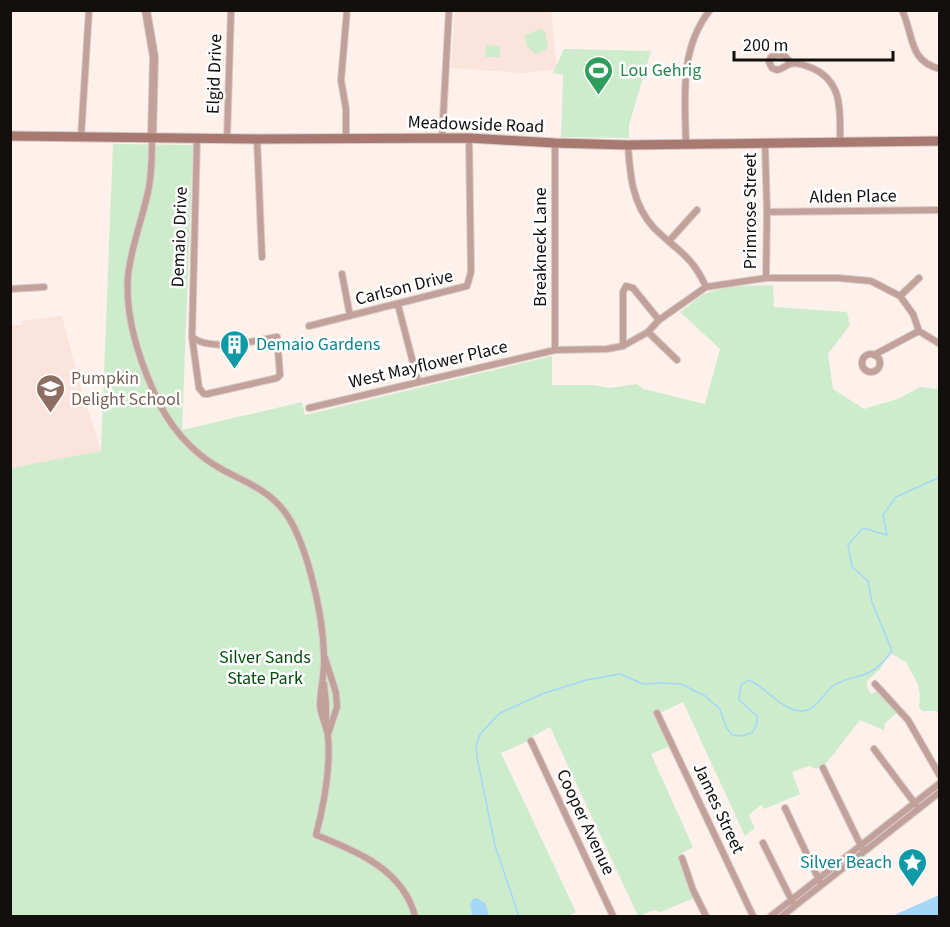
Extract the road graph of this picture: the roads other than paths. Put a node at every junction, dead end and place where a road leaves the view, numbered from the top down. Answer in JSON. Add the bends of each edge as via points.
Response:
{"nodes":[{"id":1,"x":88,"y":10,"type":"edge"},
{"id":2,"x":146,"y":10,"type":"edge"},
{"id":3,"x":231,"y":10,"type":"edge"},
{"id":4,"x":347,"y":10,"type":"edge"},
{"id":5,"x":449,"y":10,"type":"edge"},
{"id":6,"x":710,"y":10,"type":"edge"},
{"id":7,"x":902,"y":10,"type":"edge"},
{"id":8,"x":790,"y":63,"type":"dead end"},
{"id":9,"x":939,"y":69,"type":"edge"},
{"id":10,"x":10,"y":135,"type":"edge"},
{"id":11,"x":81,"y":137,"type":"junction"},
{"id":12,"x":152,"y":138,"type":"junction"},
{"id":13,"x":197,"y":138,"type":"junction"},
{"id":14,"x":227,"y":138,"type":"junction"},
{"id":15,"x":346,"y":138,"type":"junction"},
{"id":16,"x":442,"y":138,"type":"junction"},
{"id":17,"x":469,"y":138,"type":"junction"},
{"id":18,"x":257,"y":139,"type":"junction"},
{"id":19,"x":939,"y":141,"type":"edge"},
{"id":20,"x":840,"y":142,"type":"junction"},
{"id":21,"x":555,"y":143,"type":"junction"},
{"id":22,"x":765,"y":143,"type":"junction"},
{"id":23,"x":686,"y":144,"type":"junction"},
{"id":24,"x":628,"y":145,"type":"junction"},
{"id":25,"x":697,"y":210,"type":"dead end"},
{"id":26,"x":939,"y":210,"type":"edge"},
{"id":27,"x":767,"y":212,"type":"junction"},
{"id":28,"x":669,"y":241,"type":"junction"},
{"id":29,"x":262,"y":257,"type":"dead end"},
{"id":30,"x":342,"y":274,"type":"dead end"},
{"id":31,"x":766,"y":278,"type":"junction"},
{"id":32,"x":919,"y":278,"type":"dead end"},
{"id":33,"x":44,"y":287,"type":"dead end"},
{"id":34,"x":706,"y":287,"type":"junction"},
{"id":35,"x":10,"y":289,"type":"edge"},
{"id":36,"x":900,"y":296,"type":"junction"},
{"id":37,"x":398,"y":305,"type":"junction"},
{"id":38,"x":350,"y":316,"type":"junction"},
{"id":39,"x":659,"y":320,"type":"junction"},
{"id":40,"x":309,"y":326,"type":"dead end"},
{"id":41,"x":919,"y":331,"type":"junction"},
{"id":42,"x":648,"y":332,"type":"junction"},
{"id":43,"x":192,"y":337,"type":"junction"},
{"id":44,"x":939,"y":344,"type":"edge"},
{"id":45,"x":623,"y":346,"type":"junction"},
{"id":46,"x":555,"y":350,"type":"junction"},
{"id":47,"x":874,"y":355,"type":"dead end"},
{"id":48,"x":677,"y":360,"type":"dead end"},
{"id":49,"x":418,"y":382,"type":"junction"},
{"id":50,"x":309,"y":408,"type":"dead end"},
{"id":51,"x":324,"y":657,"type":"junction"},
{"id":52,"x":875,"y":684,"type":"dead end"},
{"id":53,"x":657,"y":713,"type":"dead end"},
{"id":54,"x":328,"y":736,"type":"junction"},
{"id":55,"x":531,"y":741,"type":"dead end"},
{"id":56,"x":874,"y":749,"type":"dead end"},
{"id":57,"x":823,"y":768,"type":"dead end"},
{"id":58,"x":939,"y":776,"type":"edge"},
{"id":59,"x":939,"y":783,"type":"edge"},
{"id":60,"x":939,"y":792,"type":"edge"},
{"id":61,"x":916,"y":805,"type":"junction"},
{"id":62,"x":785,"y":808,"type":"dead end"},
{"id":63,"x":764,"y":843,"type":"dead end"},
{"id":64,"x":862,"y":849,"type":"junction"},
{"id":65,"x":682,"y":858,"type":"dead end"},
{"id":66,"x":820,"y":882,"type":"junction"},
{"id":67,"x":794,"y":903,"type":"junction"},
{"id":68,"x":415,"y":916,"type":"edge"},
{"id":69,"x":613,"y":916,"type":"edge"},
{"id":70,"x":706,"y":916,"type":"edge"},
{"id":71,"x":753,"y":916,"type":"edge"},
{"id":72,"x":771,"y":916,"type":"edge"},
{"id":73,"x":782,"y":916,"type":"edge"}],
"edges":[{"from":1,"to":11,"type":"street"},
{"from":2,"to":12,"type":"street","via":[[154,57]]},
{"from":3,"to":14,"type":"street","name":"Elgid Drive"},
{"from":4,"to":15,"type":"street","via":[[341,80]]},
{"from":5,"to":16,"type":"street"},
{"from":6,"to":23,"type":"street","via":[[687,62]]},
{"from":7,"to":9,"type":"street","via":[[919,57]]},
{"from":8,"to":20,"type":"street","via":[[815,69],[834,87],[839,100]]},
{"from":10,"to":11,"type":"main road","name":"Meadowside Road"},
{"from":11,"to":12,"type":"main road","name":"Meadowside Road"},
{"from":12,"to":13,"type":"main road","name":"Meadowside Road"},
{"from":12,"to":51,"type":"street","via":[[150,183],[128,278],[130,313],[143,363],[163,411],[184,440],[204,458],[266,493],[292,520],[303,544]]},
{"from":13,"to":14,"type":"main road","name":"Meadowside Road"},
{"from":13,"to":43,"type":"street","name":"Demaio Drive"},
{"from":14,"to":18,"type":"main road","name":"Meadowside Road"},
{"from":15,"to":16,"type":"main road","name":"Meadowside Road"},
{"from":15,"to":18,"type":"main road","name":"Meadowside Road"},
{"from":16,"to":17,"type":"main road","name":"Meadowside Road"},
{"from":17,"to":21,"type":"main road","name":"Meadowside Road"},
{"from":17,"to":37,"type":"street","name":"Carlson Drive","via":[[471,272],[466,286]]},
{"from":18,"to":29,"type":"street"},
{"from":19,"to":20,"type":"main road","name":"Meadowside Road"},
{"from":20,"to":22,"type":"main road","name":"Meadowside Road"},
{"from":21,"to":24,"type":"main road","name":"Meadowside Road"},
{"from":21,"to":46,"type":"street","name":"Breakneck Lane"},
{"from":22,"to":23,"type":"main road","name":"Meadowside Road"},
{"from":22,"to":27,"type":"street","name":"Primrose Street"},
{"from":23,"to":24,"type":"main road","name":"Meadowside Road"},
{"from":24,"to":28,"type":"street","via":[[631,183],[637,201],[652,226]]},
{"from":25,"to":28,"type":"street"},
{"from":26,"to":27,"type":"street","name":"Alden Place"},
{"from":27,"to":31,"type":"street","name":"Primrose Street"},
{"from":28,"to":34,"type":"street","via":[[687,256]]},
{"from":30,"to":38,"type":"street"},
{"from":31,"to":34,"type":"street"},
{"from":31,"to":36,"type":"street","via":[[863,279]]},
{"from":32,"to":36,"type":"street"},
{"from":33,"to":35,"type":"street"},
{"from":34,"to":39,"type":"street"},
{"from":36,"to":41,"type":"street"},
{"from":37,"to":38,"type":"street","name":"Carlson Drive"},
{"from":37,"to":49,"type":"street"},
{"from":38,"to":40,"type":"street","name":"Carlson Drive"},
{"from":39,"to":42,"type":"street"},
{"from":39,"to":45,"type":"street","via":[[633,288],[626,285]]},
{"from":41,"to":44,"type":"street"},
{"from":41,"to":47,"type":"street"},
{"from":42,"to":45,"type":"street"},
{"from":42,"to":48,"type":"street"},
{"from":43,"to":43,"type":"street","name":"Demaio Drive","via":[[198,342],[232,344],[277,337],[281,370],[277,378],[204,394],[199,388]]},
{"from":45,"to":46,"type":"street","name":"West Mayflower Place"},
{"from":46,"to":49,"type":"street","name":"West Mayflower Place"},
{"from":49,"to":50,"type":"street","name":"West Mayflower Place"},
{"from":51,"to":54,"type":"street","via":[[322,681]]},
{"from":51,"to":54,"type":"street","via":[[337,707]]},
{"from":52,"to":58,"type":"street","via":[[908,720]]},
{"from":53,"to":71,"type":"street","name":"James Street"},
{"from":54,"to":68,"type":"street","via":[[325,792],[316,835],[364,856],[393,878],[406,892]]},
{"from":55,"to":69,"type":"street","name":"Cooper Avenue"},
{"from":56,"to":61,"type":"street"},
{"from":57,"to":64,"type":"street"},
{"from":59,"to":61,"type":"street"},
{"from":60,"to":61,"type":"street"},
{"from":61,"to":64,"type":"street"},
{"from":62,"to":66,"type":"street"},
{"from":63,"to":67,"type":"street"},
{"from":64,"to":66,"type":"street"},
{"from":65,"to":70,"type":"street"},
{"from":66,"to":67,"type":"street"},
{"from":67,"to":72,"type":"street"},
{"from":67,"to":73,"type":"street"}]}
